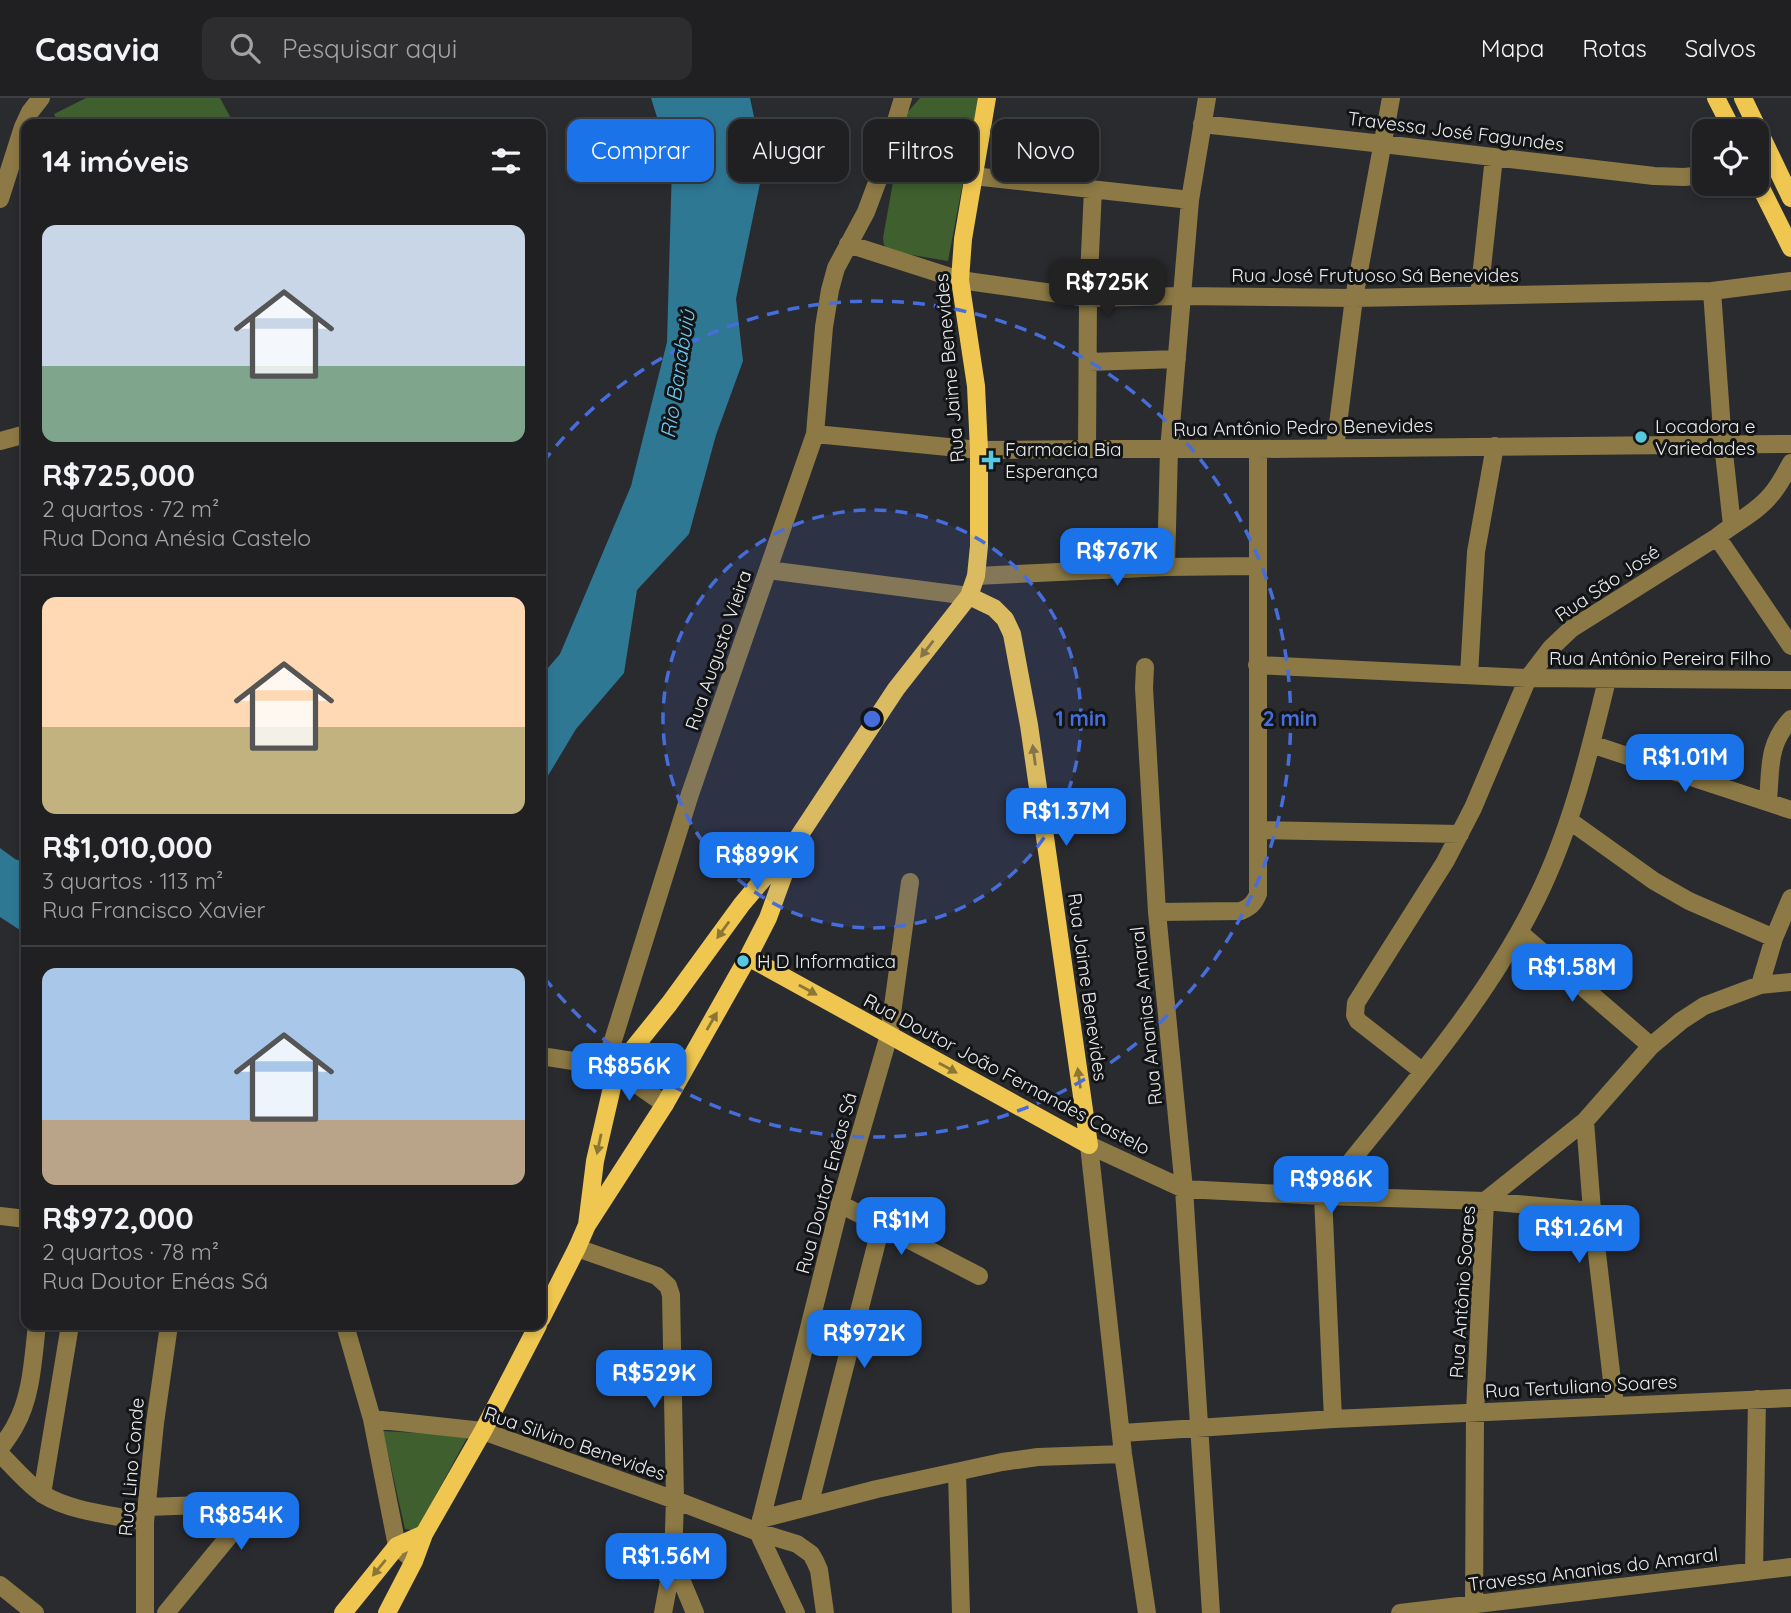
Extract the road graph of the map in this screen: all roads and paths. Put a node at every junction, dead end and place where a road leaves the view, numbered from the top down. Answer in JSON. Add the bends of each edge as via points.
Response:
{"nodes":[{"id":1,"x":903,"y":98,"type":"edge"},
{"id":2,"x":988,"y":98,"type":"edge"},
{"id":3,"x":1207,"y":98,"type":"edge"},
{"id":4,"x":1391,"y":98,"type":"edge"},
{"id":5,"x":1716,"y":98,"type":"edge"},
{"id":6,"x":1743,"y":98,"type":"edge"},
{"id":7,"x":1727,"y":119,"type":"edge"},
{"id":8,"x":1750,"y":119,"type":"edge"},
{"id":9,"x":1202,"y":124,"type":"junction"},
{"id":10,"x":21,"y":141,"type":"edge"},
{"id":11,"x":1383,"y":144,"type":"junction"},
{"id":12,"x":978,"y":150,"type":"edge"},
{"id":13,"x":1494,"y":157,"type":"junction"},
{"id":14,"x":1769,"y":162,"type":"edge"},
{"id":15,"x":1692,"y":176,"type":"edge"},
{"id":16,"x":978,"y":177,"type":"edge"},
{"id":17,"x":972,"y":182,"type":"edge"},
{"id":18,"x":1093,"y":189,"type":"junction"},
{"id":19,"x":1765,"y":196,"type":"edge"},
{"id":20,"x":1791,"y":198,"type":"edge"},
{"id":21,"x":0,"y":199,"type":"edge"},
{"id":22,"x":1190,"y":200,"type":"junction"},
{"id":23,"x":848,"y":244,"type":"junction"},
{"id":24,"x":1791,"y":247,"type":"edge"},
{"id":25,"x":960,"y":280,"type":"junction"},
{"id":26,"x":1791,"y":281,"type":"edge"},
{"id":27,"x":1712,"y":291,"type":"junction"},
{"id":28,"x":1182,"y":296,"type":"junction"},
{"id":29,"x":1479,"y":296,"type":"junction"},
{"id":30,"x":1354,"y":298,"type":"junction"},
{"id":31,"x":1088,"y":299,"type":"junction"},
{"id":32,"x":1177,"y":359,"type":"junction"},
{"id":33,"x":1088,"y":362,"type":"junction"},
{"id":34,"x":815,"y":434,"type":"junction"},
{"id":35,"x":21,"y":435,"type":"edge"},
{"id":36,"x":0,"y":441,"type":"edge"},
{"id":37,"x":1723,"y":444,"type":"junction"},
{"id":38,"x":1791,"y":444,"type":"edge"},
{"id":39,"x":1496,"y":446,"type":"junction"},
{"id":40,"x":1335,"y":448,"type":"junction"},
{"id":41,"x":1087,"y":449,"type":"junction"},
{"id":42,"x":1258,"y":449,"type":"junction"},
{"id":43,"x":979,"y":450,"type":"junction"},
{"id":44,"x":1169,"y":450,"type":"junction"},
{"id":45,"x":1791,"y":463,"type":"edge"},
{"id":46,"x":1732,"y":525,"type":"junction"},
{"id":47,"x":1717,"y":537,"type":"junction"},
{"id":48,"x":1257,"y":566,"type":"junction"},
{"id":49,"x":1166,"y":567,"type":"junction"},
{"id":50,"x":768,"y":570,"type":"junction"},
{"id":51,"x":976,"y":576,"type":"junction"},
{"id":52,"x":969,"y":596,"type":"junction"},
{"id":53,"x":1791,"y":646,"type":"edge"},
{"id":54,"x":1257,"y":665,"type":"junction"},
{"id":55,"x":1144,"y":667,"type":"dead end"},
{"id":56,"x":1469,"y":675,"type":"junction"},
{"id":57,"x":1528,"y":678,"type":"junction"},
{"id":58,"x":1607,"y":680,"type":"junction"},
{"id":59,"x":1791,"y":680,"type":"edge"},
{"id":60,"x":1791,"y":719,"type":"edge"},
{"id":61,"x":1591,"y":744,"type":"junction"},
{"id":62,"x":1768,"y":801,"type":"junction"},
{"id":63,"x":1791,"y":810,"type":"edge"},
{"id":64,"x":1570,"y":821,"type":"junction"},
{"id":65,"x":1258,"y":830,"type":"junction"},
{"id":66,"x":1460,"y":834,"type":"junction"},
{"id":67,"x":797,"y":839,"type":"junction"},
{"id":68,"x":910,"y":882,"type":"dead end"},
{"id":69,"x":1791,"y":898,"type":"edge"},
{"id":70,"x":1157,"y":912,"type":"junction"},
{"id":71,"x":1519,"y":932,"type":"junction"},
{"id":72,"x":1774,"y":938,"type":"junction"},
{"id":73,"x":748,"y":957,"type":"junction"},
{"id":74,"x":1791,"y":982,"type":"edge"},
{"id":75,"x":1760,"y":985,"type":"junction"},
{"id":76,"x":889,"y":1035,"type":"junction"},
{"id":77,"x":1651,"y":1046,"type":"junction"},
{"id":78,"x":546,"y":1057,"type":"edge"},
{"id":79,"x":610,"y":1068,"type":"junction"},
{"id":80,"x":1422,"y":1070,"type":"junction"},
{"id":81,"x":664,"y":1104,"type":"junction"},
{"id":82,"x":1585,"y":1121,"type":"junction"},
{"id":83,"x":1089,"y":1145,"type":"junction"},
{"id":84,"x":1184,"y":1189,"type":"junction"},
{"id":85,"x":1322,"y":1196,"type":"junction"},
{"id":86,"x":1485,"y":1201,"type":"junction"},
{"id":87,"x":840,"y":1204,"type":"junction"},
{"id":88,"x":1592,"y":1211,"type":"junction"},
{"id":89,"x":0,"y":1216,"type":"edge"},
{"id":90,"x":21,"y":1218,"type":"edge"},
{"id":91,"x":587,"y":1225,"type":"junction"},
{"id":92,"x":881,"y":1226,"type":"junction"},
{"id":93,"x":577,"y":1248,"type":"junction"},
{"id":94,"x":979,"y":1276,"type":"dead end"},
{"id":95,"x":546,"y":1310,"type":"edge"},
{"id":96,"x":36,"y":1330,"type":"edge"},
{"id":97,"x":69,"y":1330,"type":"edge"},
{"id":98,"x":168,"y":1330,"type":"edge"},
{"id":99,"x":346,"y":1330,"type":"edge"},
{"id":100,"x":535,"y":1330,"type":"edge"},
{"id":101,"x":1791,"y":1398,"type":"edge"},
{"id":102,"x":1757,"y":1399,"type":"junction"},
{"id":103,"x":1615,"y":1406,"type":"junction"},
{"id":104,"x":1475,"y":1412,"type":"junction"},
{"id":105,"x":372,"y":1419,"type":"junction"},
{"id":106,"x":1333,"y":1419,"type":"junction"},
{"id":107,"x":1198,"y":1428,"type":"junction"},
{"id":108,"x":483,"y":1431,"type":"junction"},
{"id":109,"x":1122,"y":1433,"type":"junction"},
{"id":110,"x":0,"y":1451,"type":"edge"},
{"id":111,"x":1123,"y":1454,"type":"junction"},
{"id":112,"x":957,"y":1472,"type":"junction"},
{"id":113,"x":42,"y":1494,"type":"junction"},
{"id":114,"x":675,"y":1500,"type":"junction"},
{"id":115,"x":809,"y":1506,"type":"junction"},
{"id":116,"x":146,"y":1514,"type":"junction"},
{"id":117,"x":759,"y":1526,"type":"junction"},
{"id":118,"x":424,"y":1534,"type":"junction"},
{"id":119,"x":397,"y":1546,"type":"junction"},
{"id":120,"x":673,"y":1560,"type":"junction"},
{"id":121,"x":414,"y":1561,"type":"junction"},
{"id":122,"x":1791,"y":1567,"type":"edge"},
{"id":123,"x":1754,"y":1571,"type":"junction"},
{"id":124,"x":0,"y":1585,"type":"edge"},
{"id":125,"x":1475,"y":1609,"type":"edge"},
{"id":126,"x":34,"y":1613,"type":"edge"},
{"id":127,"x":145,"y":1613,"type":"edge"},
{"id":128,"x":166,"y":1613,"type":"edge"},
{"id":129,"x":344,"y":1613,"type":"edge"},
{"id":130,"x":387,"y":1613,"type":"edge"},
{"id":131,"x":663,"y":1613,"type":"edge"},
{"id":132,"x":695,"y":1613,"type":"edge"},
{"id":133,"x":796,"y":1613,"type":"edge"},
{"id":134,"x":825,"y":1613,"type":"edge"},
{"id":135,"x":961,"y":1613,"type":"edge"},
{"id":136,"x":1147,"y":1613,"type":"edge"},
{"id":137,"x":1211,"y":1613,"type":"edge"},
{"id":138,"x":1400,"y":1613,"type":"edge"}],
"edges":[{"from":1,"to":23,"type":"street","name":"Rua Augusto Vieira","via":[[866,212]]},
{"from":2,"to":12,"type":"main road","name":"Rua Jaime Benevides"},
{"from":3,"to":9,"type":"street"},
{"from":4,"to":11,"type":"street"},
{"from":5,"to":7,"type":"main road"},
{"from":6,"to":8,"type":"main road"},
{"from":9,"to":11,"type":"street","name":"Travessa José Fagundes"},
{"from":9,"to":22,"type":"street"},
{"from":10,"to":21,"type":"street"},
{"from":11,"to":13,"type":"street","name":"Travessa José Fagundes"},
{"from":11,"to":30,"type":"street"},
{"from":13,"to":15,"type":"street","name":"Travessa José Fagundes"},
{"from":13,"to":29,"type":"street"},
{"from":14,"to":20,"type":"main road"},
{"from":16,"to":18,"type":"street"},
{"from":17,"to":25,"type":"main road","name":"Rua Jaime Benevides"},
{"from":18,"to":22,"type":"street"},
{"from":18,"to":31,"type":"street"},
{"from":19,"to":24,"type":"main road"},
{"from":22,"to":28,"type":"street"},
{"from":23,"to":25,"type":"street","name":"Rua José Frutuoso Sá Benevides"},
{"from":23,"to":34,"type":"street","name":"Rua Augusto Vieira","via":[[830,290]]},
{"from":25,"to":31,"type":"street","name":"Rua José Frutuoso Sá Benevides"},
{"from":25,"to":43,"type":"main road","name":"Rua Jaime Benevides","via":[[976,386]]},
{"from":26,"to":27,"type":"street","name":"Rua José Frutuoso Sá Benevides"},
{"from":27,"to":29,"type":"street","name":"Rua José Frutuoso Sá Benevides"},
{"from":27,"to":37,"type":"street"},
{"from":28,"to":30,"type":"street","name":"Rua José Frutuoso Sá Benevides"},
{"from":28,"to":31,"type":"street","name":"Rua José Frutuoso Sá Benevides"},
{"from":28,"to":32,"type":"street"},
{"from":29,"to":30,"type":"street","name":"Rua José Frutuoso Sá Benevides"},
{"from":30,"to":40,"type":"street"},
{"from":31,"to":33,"type":"street"},
{"from":32,"to":33,"type":"street"},
{"from":32,"to":44,"type":"street"},
{"from":33,"to":41,"type":"street"},
{"from":34,"to":43,"type":"street","name":"Rua Antônio Pedro Benevides"},
{"from":34,"to":50,"type":"street","name":"Rua Augusto Vieira"},
{"from":35,"to":36,"type":"street"},
{"from":37,"to":38,"type":"street","name":"Rua Antônio Pedro Benevides"},
{"from":37,"to":39,"type":"street","name":"Rua Antônio Pedro Benevides"},
{"from":37,"to":46,"type":"street"},
{"from":39,"to":40,"type":"street","name":"Rua Antônio Pedro Benevides"},
{"from":39,"to":56,"type":"street","via":[[1476,552]]},
{"from":40,"to":42,"type":"street","name":"Rua Antônio Pedro Benevides"},
{"from":41,"to":43,"type":"street","name":"Rua Antônio Pedro Benevides"},
{"from":41,"to":44,"type":"street","name":"Rua Antônio Pedro Benevides"},
{"from":42,"to":44,"type":"street","name":"Rua Antônio Pedro Benevides"},
{"from":42,"to":48,"type":"street"},
{"from":43,"to":51,"type":"main road","name":"Rua Jaime Benevides"},
{"from":44,"to":49,"type":"street"},
{"from":45,"to":46,"type":"street","name":"Rua São José","via":[[1770,496]]},
{"from":46,"to":47,"type":"street","name":"Rua São José"},
{"from":47,"to":53,"type":"street"},
{"from":47,"to":57,"type":"street","name":"Rua São José","via":[[1571,629]]},
{"from":48,"to":49,"type":"street"},
{"from":48,"to":54,"type":"street"},
{"from":49,"to":51,"type":"street"},
{"from":50,"to":52,"type":"street"},
{"from":50,"to":79,"type":"street","name":"Rua Augusto Vieira","via":[[690,794]]},
{"from":51,"to":52,"type":"main road","name":"Rua Jaime Benevides"},
{"from":52,"to":67,"type":"main road","one_way":true,"via":[[896,689]]},
{"from":83,"to":52,"type":"main road","name":"Rua Jaime Benevides","one_way":true,"via":[[1012,634],[994,608]]},
{"from":54,"to":56,"type":"street"},
{"from":54,"to":65,"type":"street"},
{"from":55,"to":70,"type":"street","name":"Rua Ananias Amaral"},
{"from":56,"to":57,"type":"street"},
{"from":57,"to":58,"type":"street","name":"Rua Antônio Pereira Filho"},
{"from":57,"to":66,"type":"street","name":"Rua São José"},
{"from":58,"to":59,"type":"street","name":"Rua Antônio Pereira Filho"},
{"from":58,"to":61,"type":"street"},
{"from":60,"to":62,"type":"street","via":[[1774,743]]},
{"from":61,"to":62,"type":"street"},
{"from":61,"to":64,"type":"street"},
{"from":62,"to":63,"type":"street"},
{"from":64,"to":71,"type":"street"},
{"from":64,"to":72,"type":"street","via":[[1654,881]]},
{"from":65,"to":66,"type":"street"},
{"from":65,"to":70,"type":"street","via":[[1258,894],[1249,907],[1241,911]]},
{"from":66,"to":80,"type":"street","name":"Rua São José","via":[[1356,1003],[1358,1021]]},
{"from":67,"to":73,"type":"main road","via":[[768,918]]},
{"from":67,"to":79,"type":"main road","one_way":true,"via":[[742,904],[669,1004]]},
{"from":68,"to":76,"type":"street","name":"Rua Doutor Enéas Sá"},
{"from":69,"to":72,"type":"street"},
{"from":70,"to":84,"type":"street","name":"Rua Ananias Amaral"},
{"from":71,"to":77,"type":"street"},
{"from":71,"to":80,"type":"street","via":[[1478,1000]]},
{"from":72,"to":75,"type":"street"},
{"from":73,"to":76,"type":"main road","name":"Rua Doutor João Fernandes Castelo","one_way":true},
{"from":81,"to":73,"type":"main road","one_way":true},
{"from":74,"to":75,"type":"street","name":"Rua Antônio Soares"},
{"from":75,"to":77,"type":"street","name":"Rua Antônio Soares","via":[[1704,1006]]},
{"from":76,"to":83,"type":"main road","name":"Rua Doutor João Fernandes Castelo","one_way":true},
{"from":76,"to":87,"type":"street","name":"Rua Doutor Enéas Sá"},
{"from":77,"to":82,"type":"street","name":"Rua Antônio Soares"},
{"from":78,"to":79,"type":"street"},
{"from":79,"to":81,"type":"street"},
{"from":79,"to":91,"type":"main road","one_way":true},
{"from":80,"to":85,"type":"street"},
{"from":81,"to":91,"type":"main road"},
{"from":82,"to":86,"type":"street","name":"Rua Antônio Soares"},
{"from":82,"to":88,"type":"street"},
{"from":83,"to":84,"type":"street","name":"Rua Doutor João Fernandes Castelo"},
{"from":83,"to":109,"type":"street","name":"Rua Jaime Benevides"},
{"from":84,"to":85,"type":"street","name":"Rua Doutor João Fernandes Castelo"},
{"from":84,"to":107,"type":"street","name":"Rua Ananias Amaral"},
{"from":85,"to":86,"type":"street","name":"Rua Doutor João Fernandes Castelo"},
{"from":85,"to":106,"type":"street"},
{"from":86,"to":88,"type":"street","name":"Rua Doutor João Fernandes Castelo"},
{"from":86,"to":104,"type":"street","name":"Rua Antônio Soares"},
{"from":87,"to":92,"type":"street"},
{"from":87,"to":117,"type":"street","name":"Rua Doutor Enéas Sá"},
{"from":88,"to":103,"type":"street"},
{"from":89,"to":90,"type":"street"},
{"from":91,"to":93,"type":"main road"},
{"from":92,"to":94,"type":"street"},
{"from":92,"to":115,"type":"street"},
{"from":93,"to":95,"type":"main road"},
{"from":93,"to":114,"type":"street","via":[[657,1276],[668,1286]]},
{"from":96,"to":110,"type":"street","via":[[26,1399]]},
{"from":97,"to":113,"type":"street"},
{"from":98,"to":116,"type":"street","name":"Rua Lino Conde"},
{"from":99,"to":105,"type":"street"},
{"from":100,"to":108,"type":"main road"},
{"from":101,"to":102,"type":"street","name":"Rua Tertuliano Soares"},
{"from":102,"to":103,"type":"street","name":"Rua Tertuliano Soares"},
{"from":102,"to":123,"type":"street"},
{"from":103,"to":104,"type":"street","name":"Rua Tertuliano Soares"},
{"from":104,"to":106,"type":"street","name":"Rua Tertuliano Soares"},
{"from":104,"to":125,"type":"street","name":"Rua Antônio Soares"},
{"from":105,"to":108,"type":"street","name":"Rua Silvino Benevides"},
{"from":105,"to":119,"type":"street"},
{"from":106,"to":107,"type":"street","name":"Rua Tertuliano Soares"},
{"from":107,"to":109,"type":"street","name":"Rua Tertuliano Soares"},
{"from":107,"to":137,"type":"street","name":"Rua Ananias Amaral"},
{"from":108,"to":114,"type":"street","name":"Rua Silvino Benevides"},
{"from":108,"to":118,"type":"main road"},
{"from":109,"to":111,"type":"street","name":"Rua Jaime Benevides"},
{"from":110,"to":113,"type":"street"},
{"from":111,"to":112,"type":"street","via":[[1038,1457]]},
{"from":111,"to":136,"type":"street","name":"Rua Jaime Benevides"},
{"from":112,"to":115,"type":"street"},
{"from":112,"to":135,"type":"street"},
{"from":113,"to":116,"type":"street","via":[[69,1506]]},
{"from":114,"to":117,"type":"street","name":"Rua Silvino Benevides"},
{"from":114,"to":120,"type":"street"},
{"from":115,"to":117,"type":"street"},
{"from":116,"to":127,"type":"street","name":"Rua Lino Conde"},
{"from":116,"to":128,"type":"street","via":[[230,1504],[242,1507],[245,1514]]},
{"from":117,"to":133,"type":"street"},
{"from":117,"to":134,"type":"street","name":"Rua Silvino Benevides","via":[[811,1554],[819,1570]]},
{"from":118,"to":119,"type":"main road"},
{"from":118,"to":121,"type":"main road"},
{"from":119,"to":121,"type":"street"},
{"from":119,"to":129,"type":"main road","one_way":true},
{"from":120,"to":131,"type":"street"},
{"from":120,"to":132,"type":"street"},
{"from":121,"to":130,"type":"main road"},
{"from":122,"to":123,"type":"street","name":"Travessa Ananias do Amaral"},
{"from":123,"to":125,"type":"street","name":"Travessa Ananias do Amaral"},
{"from":124,"to":126,"type":"street"},
{"from":125,"to":138,"type":"street","name":"Travessa Ananias do Amaral"}]}
